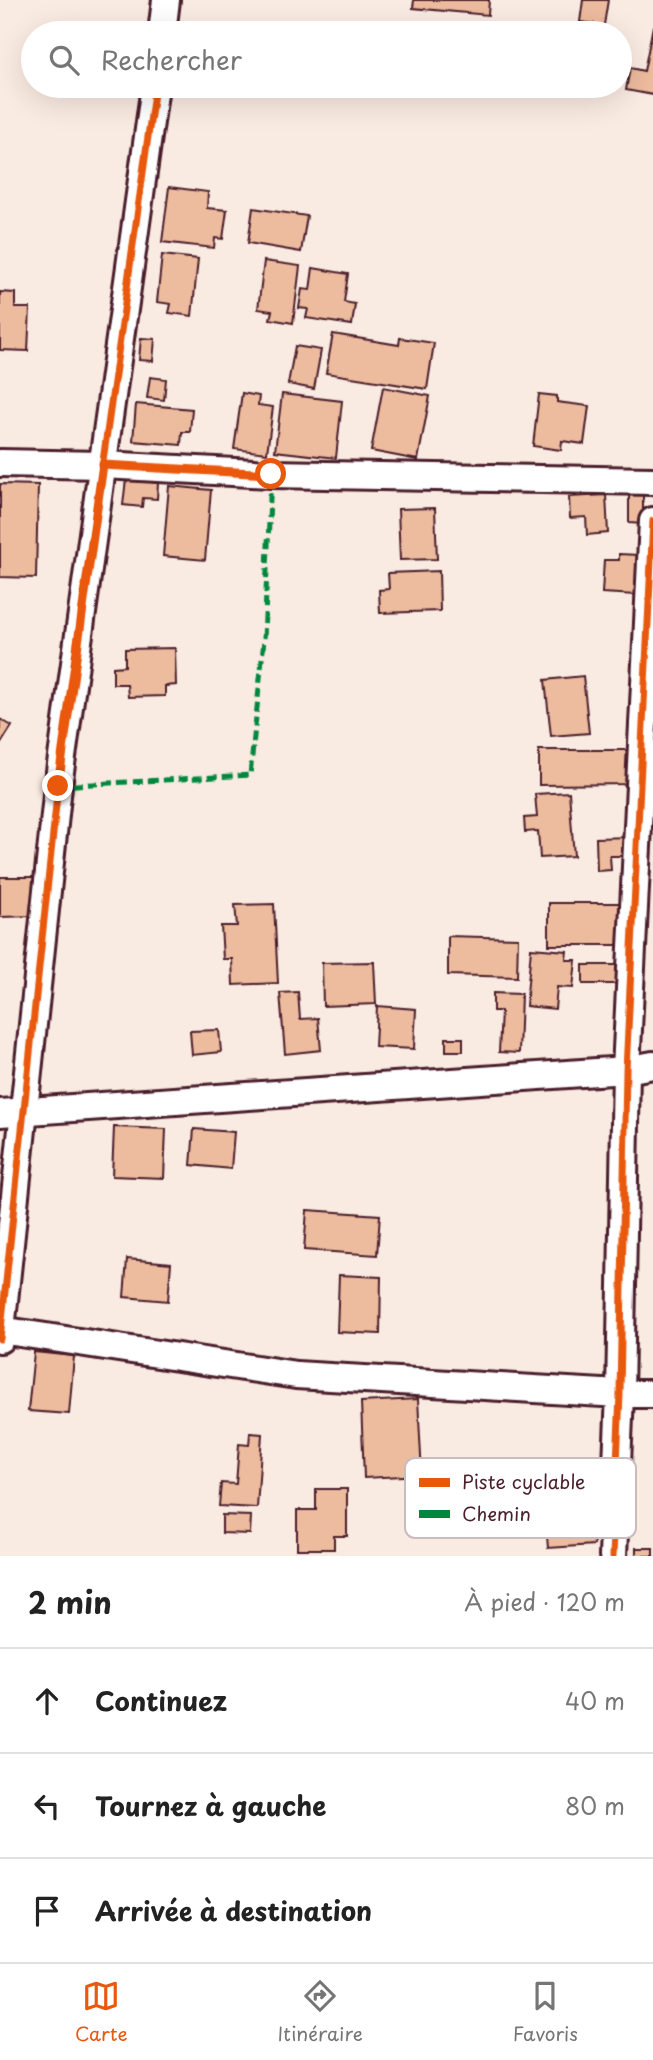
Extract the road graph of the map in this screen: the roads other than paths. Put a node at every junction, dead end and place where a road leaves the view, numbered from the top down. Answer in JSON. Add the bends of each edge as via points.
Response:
{"nodes":[{"id":1,"x":166,"y":0,"type":"edge"},
{"id":2,"x":163,"y":21,"type":"edge"},
{"id":3,"x":153,"y":98,"type":"edge"},
{"id":4,"x":0,"y":463,"type":"edge"},
{"id":5,"x":103,"y":465,"type":"junction"},
{"id":6,"x":653,"y":481,"type":"edge"},
{"id":7,"x":653,"y":521,"type":"edge"},
{"id":8,"x":653,"y":1065,"type":"edge"},
{"id":9,"x":626,"y":1070,"type":"junction"},
{"id":10,"x":11,"y":1113,"type":"edge"},
{"id":11,"x":0,"y":1330,"type":"edge"},
{"id":12,"x":0,"y":1339,"type":"edge"},
{"id":13,"x":653,"y":1394,"type":"edge"},
{"id":14,"x":621,"y":1395,"type":"junction"},
{"id":15,"x":618,"y":1458,"type":"edge"},
{"id":16,"x":614,"y":1538,"type":"edge"},
{"id":17,"x":613,"y":1556,"type":"edge"}],
"edges":[{"from":1,"to":2,"type":"street"},
{"from":3,"to":5,"type":"street"},
{"from":4,"to":5,"type":"street"},
{"from":5,"to":6,"type":"street","via":[[271,474]]},
{"from":5,"to":10,"type":"street"},
{"from":7,"to":9,"type":"street"},
{"from":8,"to":9,"type":"street"},
{"from":9,"to":10,"type":"street"},
{"from":9,"to":14,"type":"street"},
{"from":10,"to":11,"type":"street"},
{"from":11,"to":12,"type":"street"},
{"from":11,"to":14,"type":"street","via":[[296,1375]]},
{"from":13,"to":14,"type":"street"},
{"from":14,"to":15,"type":"street"},
{"from":16,"to":17,"type":"street"}]}
